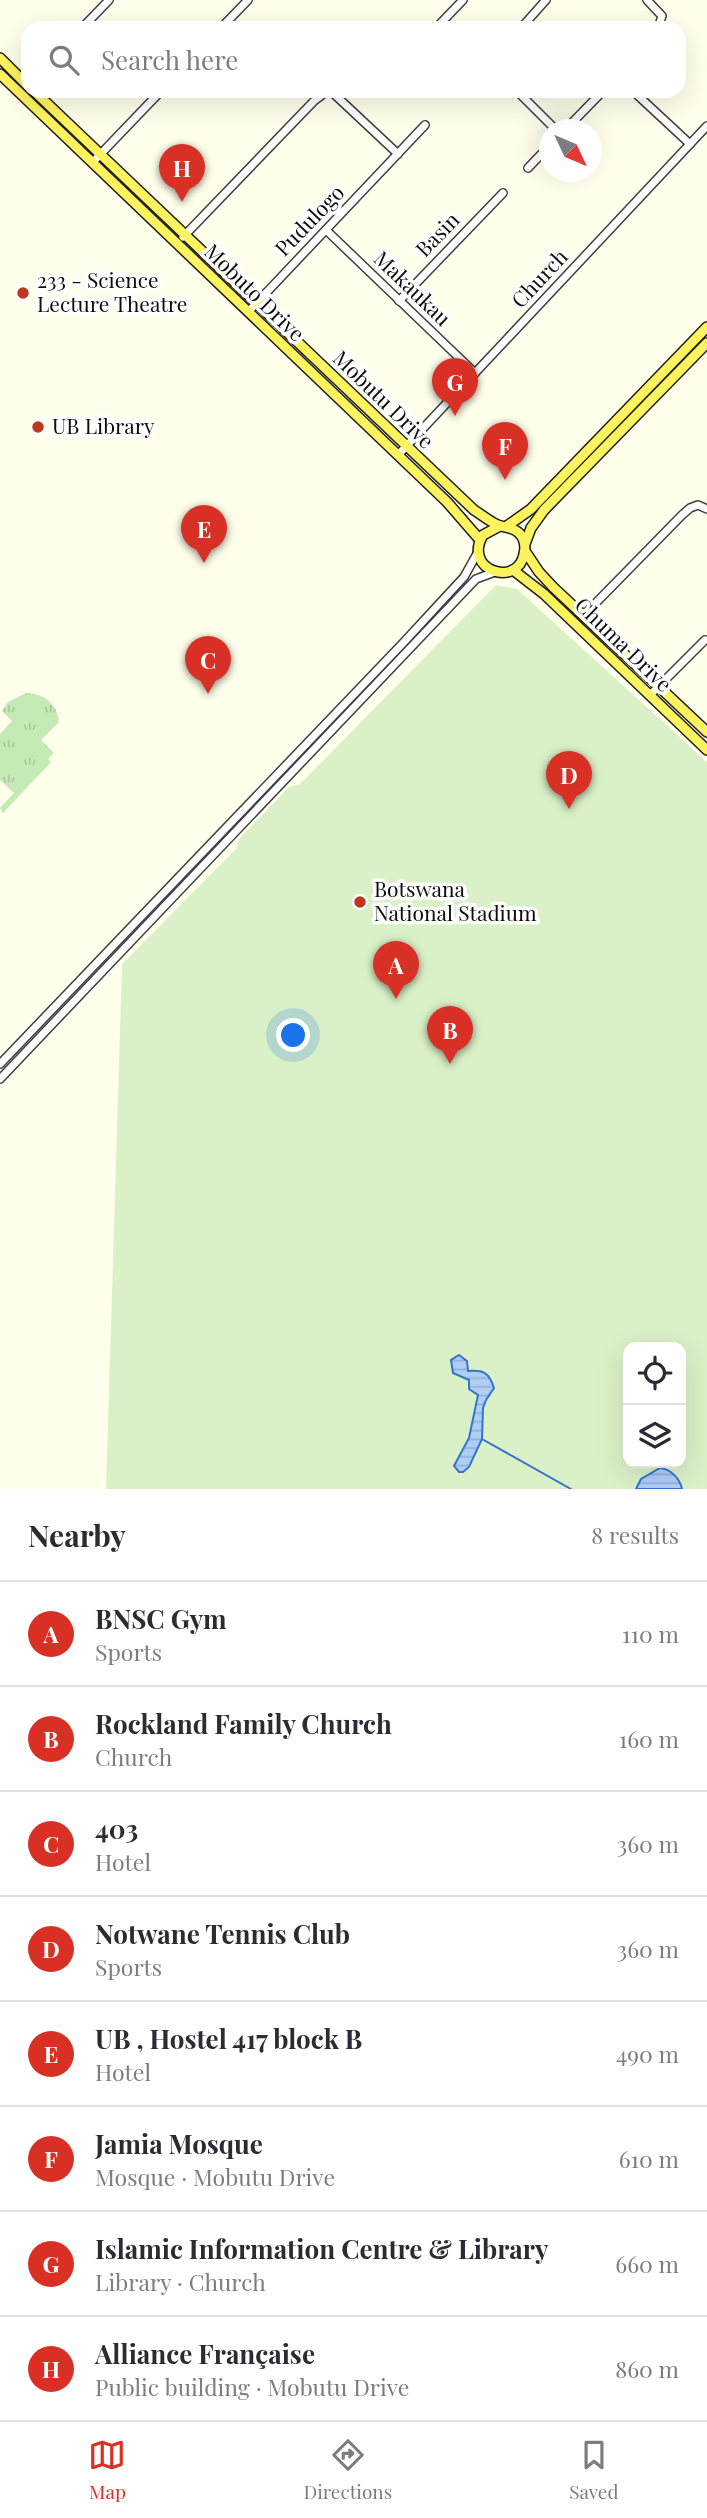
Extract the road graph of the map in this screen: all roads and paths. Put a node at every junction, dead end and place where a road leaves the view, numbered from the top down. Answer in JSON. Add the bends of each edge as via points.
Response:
{"nodes":[{"id":1,"x":109,"y":0,"type":"edge"},
{"id":2,"x":463,"y":0,"type":"edge"},
{"id":3,"x":546,"y":0,"type":"edge"},
{"id":4,"x":647,"y":0,"type":"edge"},
{"id":5,"x":245,"y":1,"type":"edge"},
{"id":6,"x":89,"y":21,"type":"edge"},
{"id":7,"x":227,"y":21,"type":"edge"},
{"id":8,"x":443,"y":21,"type":"edge"},
{"id":9,"x":527,"y":21,"type":"edge"},
{"id":10,"x":660,"y":21,"type":"edge"},
{"id":11,"x":0,"y":58,"type":"edge"},
{"id":12,"x":0,"y":74,"type":"edge"},
{"id":13,"x":21,"y":78,"type":"edge"},
{"id":14,"x":20,"y":93,"type":"edge"},
{"id":15,"x":25,"y":98,"type":"edge"},
{"id":16,"x":41,"y":98,"type":"edge"},
{"id":17,"x":154,"y":98,"type":"edge"},
{"id":18,"x":318,"y":98,"type":"edge"},
{"id":19,"x":338,"y":98,"type":"edge"},
{"id":20,"x":524,"y":98,"type":"edge"},
{"id":21,"x":596,"y":98,"type":"edge"},
{"id":22,"x":641,"y":98,"type":"edge"},
{"id":23,"x":545,"y":119,"type":"edge"},
{"id":24,"x":576,"y":119,"type":"edge"},
{"id":25,"x":425,"y":125,"type":"dead end"},
{"id":26,"x":707,"y":126,"type":"edge"},
{"id":27,"x":690,"y":144,"type":"junction"},
{"id":28,"x":398,"y":154,"type":"junction"},
{"id":29,"x":100,"y":155,"type":"junction"},
{"id":30,"x":539,"y":156,"type":"edge"},
{"id":31,"x":92,"y":163,"type":"junction"},
{"id":32,"x":528,"y":168,"type":"dead end"},
{"id":33,"x":503,"y":193,"type":"dead end"},
{"id":34,"x":171,"y":223,"type":"junction"},
{"id":35,"x":163,"y":230,"type":"junction"},
{"id":36,"x":326,"y":230,"type":"junction"},
{"id":37,"x":184,"y":236,"type":"junction"},
{"id":38,"x":176,"y":243,"type":"junction"},
{"id":39,"x":399,"y":301,"type":"junction"},
{"id":40,"x":256,"y":303,"type":"junction"},
{"id":41,"x":248,"y":312,"type":"junction"},
{"id":42,"x":707,"y":327,"type":"edge"},
{"id":43,"x":692,"y":343,"type":"junction"},
{"id":44,"x":705,"y":351,"type":"edge"},
{"id":45,"x":475,"y":373,"type":"junction"},
{"id":46,"x":407,"y":446,"type":"junction"},
{"id":47,"x":398,"y":455,"type":"junction"},
{"id":48,"x":707,"y":509,"type":"edge"},
{"id":49,"x":503,"y":526,"type":"junction"},
{"id":50,"x":480,"y":540,"type":"junction"},
{"id":51,"x":525,"y":547,"type":"junction"},
{"id":52,"x":478,"y":552,"type":"junction"},
{"id":53,"x":513,"y":570,"type":"junction"},
{"id":54,"x":495,"y":572,"type":"junction"},
{"id":55,"x":584,"y":615,"type":"junction"},
{"id":56,"x":705,"y":640,"type":"dead end"},
{"id":57,"x":659,"y":686,"type":"junction"},
{"id":58,"x":650,"y":695,"type":"junction"},
{"id":59,"x":707,"y":732,"type":"edge"},
{"id":60,"x":707,"y":750,"type":"edge"},
{"id":61,"x":45,"y":1016,"type":"junction"},
{"id":62,"x":52,"y":1022,"type":"junction"},
{"id":63,"x":0,"y":1064,"type":"edge"},
{"id":64,"x":0,"y":1079,"type":"edge"}],
"edges":[{"from":1,"to":6,"type":"street"},
{"from":2,"to":8,"type":"street"},
{"from":3,"to":9,"type":"street"},
{"from":4,"to":10,"type":"street","via":[[662,16]]},
{"from":5,"to":7,"type":"street"},
{"from":11,"to":13,"type":"main road"},
{"from":12,"to":14,"type":"main road","name":"Mobuto Drive"},
{"from":15,"to":31,"type":"main road","name":"Mobuto Drive"},
{"from":16,"to":29,"type":"main road","name":"Mobutu Drive"},
{"from":17,"to":29,"type":"street"},
{"from":18,"to":37,"type":"street"},
{"from":19,"to":28,"type":"street"},
{"from":20,"to":23,"type":"street"},
{"from":21,"to":24,"type":"street"},
{"from":22,"to":27,"type":"street"},
{"from":25,"to":28,"type":"street","name":"Pudulogo"},
{"from":26,"to":27,"type":"street","name":"Church"},
{"from":27,"to":45,"type":"street","name":"Church"},
{"from":28,"to":36,"type":"street","name":"Pudulogo"},
{"from":29,"to":31,"type":"street"},
{"from":29,"to":34,"type":"main road","name":"Mobutu Drive"},
{"from":30,"to":32,"type":"street"},
{"from":31,"to":35,"type":"main road","name":"Mobuto Drive"},
{"from":33,"to":39,"type":"street","name":"Basin"},
{"from":34,"to":35,"type":"main road"},
{"from":34,"to":37,"type":"main road","name":"Mobutu Drive"},
{"from":35,"to":38,"type":"main road","name":"Mobuto Drive"},
{"from":36,"to":39,"type":"street","name":"Makaukau"},
{"from":36,"to":40,"type":"street","name":"Pudulogo"},
{"from":37,"to":38,"type":"street"},
{"from":37,"to":40,"type":"main road","name":"Mobutu Drive"},
{"from":38,"to":41,"type":"main road","name":"Mobuto Drive"},
{"from":39,"to":45,"type":"street","name":"Makaukau"},
{"from":40,"to":41,"type":"street","name":"Pudulogo"},
{"from":40,"to":46,"type":"main road","name":"Mobutu Drive"},
{"from":41,"to":47,"type":"main road","name":"Mobuto Drive"},
{"from":42,"to":43,"type":"main road"},
{"from":43,"to":44,"type":"street"},
{"from":43,"to":49,"type":"main road","via":[[531,509]]},
{"from":44,"to":51,"type":"main road","via":[[544,510]]},
{"from":45,"to":46,"type":"street","name":"Church"},
{"from":46,"to":47,"type":"street","name":"Church"},
{"from":46,"to":49,"type":"main road","name":"Mobutu Drive","via":[[474,510]]},
{"from":47,"to":50,"type":"main road","name":"Mobuto Drive"},
{"from":48,"to":55,"type":"street","via":[[698,505],[682,514]]},
{"from":49,"to":50,"type":"main road","via":[[488,530]]},
{"from":49,"to":51,"type":"main road","via":[[518,532]]},
{"from":50,"to":52,"type":"main road"},
{"from":51,"to":53,"type":"main road","via":[[523,559]]},
{"from":51,"to":55,"type":"main road","name":"Chuma Drive","via":[[539,572]]},
{"from":52,"to":54,"type":"main road","via":[[484,565]]},
{"from":52,"to":61,"type":"street","via":[[464,577],[404,642]]},
{"from":53,"to":54,"type":"main road"},
{"from":53,"to":58,"type":"main road","name":"Chuma Drive"},
{"from":54,"to":62,"type":"street","via":[[476,579]]},
{"from":55,"to":57,"type":"main road","name":"Chuma Drive"},
{"from":56,"to":57,"type":"street"},
{"from":57,"to":58,"type":"street"},
{"from":57,"to":59,"type":"main road","name":"Chuma Drive"},
{"from":58,"to":60,"type":"main road","name":"Chuma Drive"},
{"from":61,"to":62,"type":"street"},
{"from":61,"to":63,"type":"street"},
{"from":62,"to":64,"type":"street"}]}
